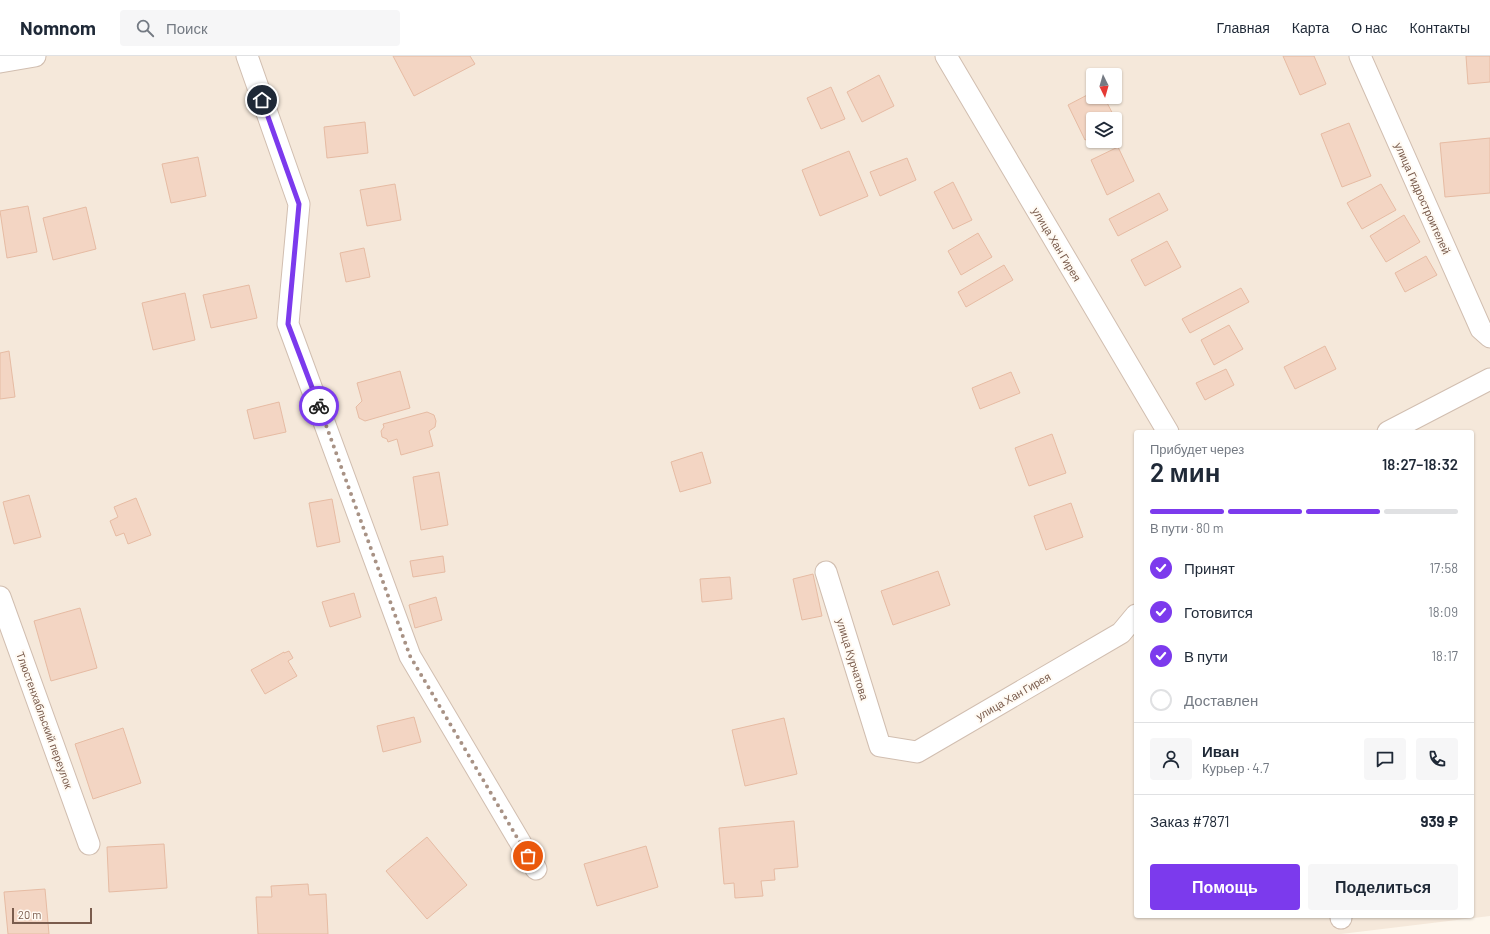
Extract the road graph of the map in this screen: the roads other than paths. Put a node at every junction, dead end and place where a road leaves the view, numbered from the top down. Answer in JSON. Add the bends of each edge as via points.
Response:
{"nodes":[{"id":1,"x":35,"y":56,"type":"edge"},
{"id":2,"x":246,"y":56,"type":"edge"},
{"id":3,"x":946,"y":56,"type":"edge"},
{"id":4,"x":1360,"y":56,"type":"edge"},
{"id":5,"x":0,"y":62,"type":"edge"},
{"id":6,"x":1490,"y":337,"type":"edge"},
{"id":7,"x":1490,"y":379,"type":"edge"},
{"id":8,"x":1167,"y":430,"type":"edge"},
{"id":9,"x":1392,"y":430,"type":"edge"},
{"id":10,"x":826,"y":572,"type":"dead end"},
{"id":11,"x":0,"y":597,"type":"edge"},
{"id":12,"x":1134,"y":617,"type":"edge"},
{"id":13,"x":880,"y":746,"type":"joint"},
{"id":14,"x":89,"y":844,"type":"dead end"},
{"id":15,"x":536,"y":870,"type":"dead end"}],
"edges":[{"from":1,"to":5,"type":"street"},
{"from":2,"to":15,"type":"street","via":[[299,204],[288,324],[410,656]]},
{"from":3,"to":8,"type":"street","name":"улица Хан Гирея"},
{"from":4,"to":6,"type":"street","name":"улица Гидростроителей","via":[[1481,328]]},
{"from":7,"to":9,"type":"street"},
{"from":10,"to":13,"type":"street","name":"улица Курчатова"},
{"from":11,"to":14,"type":"street","name":"Тлюстенхабльский переулок"},
{"from":12,"to":13,"type":"street","name":"улица Хан Гирея","via":[[1121,633],[917,752]]}]}
